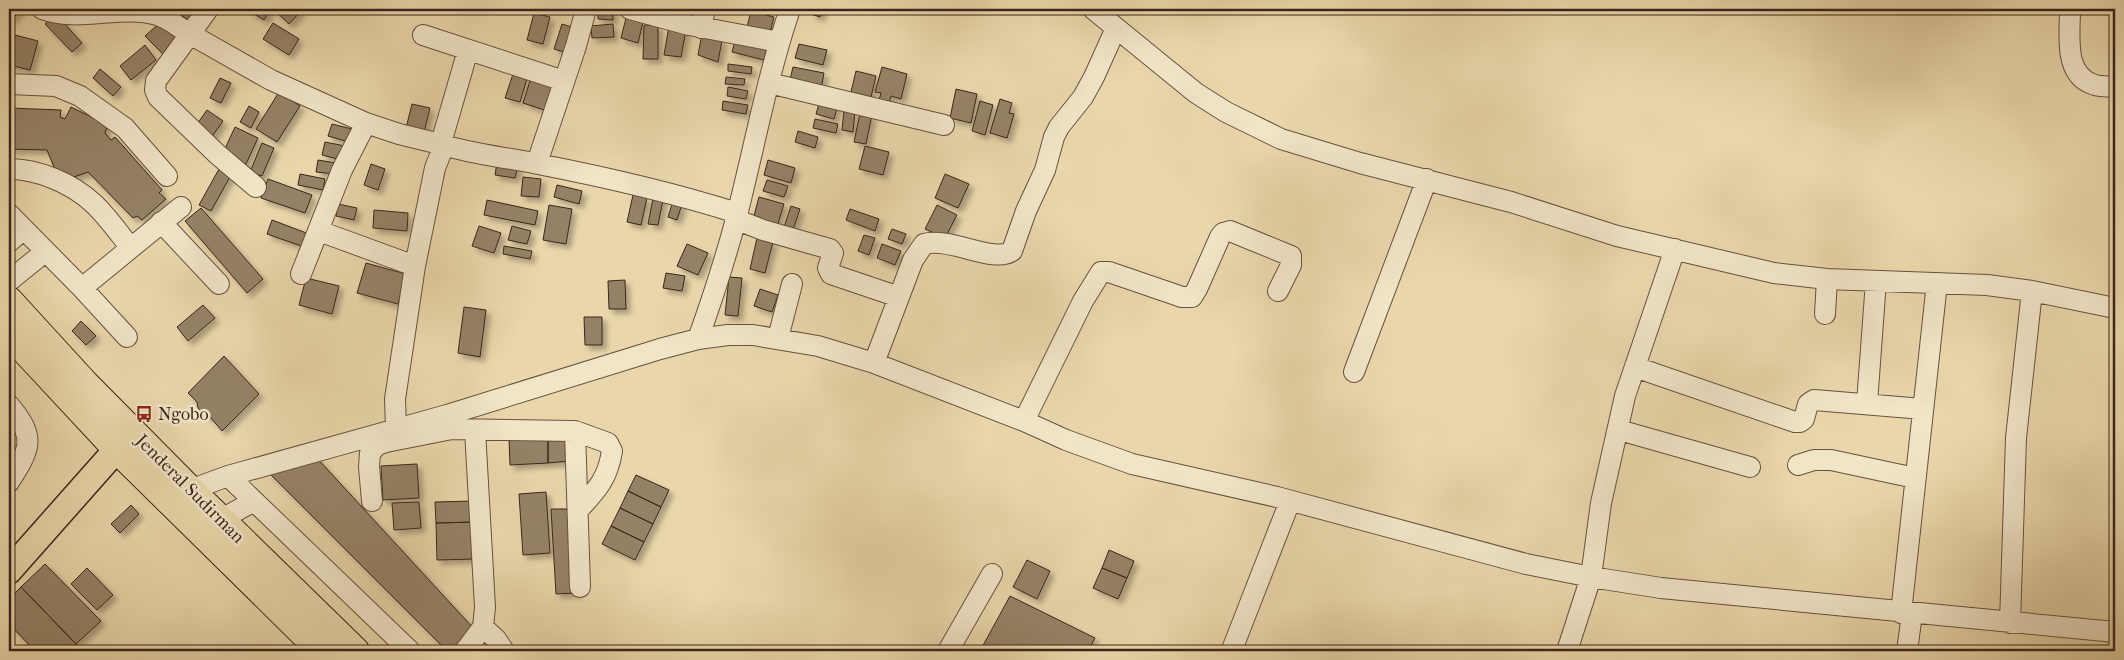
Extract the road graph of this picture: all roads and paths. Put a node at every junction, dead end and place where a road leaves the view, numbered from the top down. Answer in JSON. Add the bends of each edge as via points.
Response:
{"nodes":[{"id":1,"x":42,"y":9,"type":"edge"},
{"id":2,"x":208,"y":9,"type":"edge"},
{"id":3,"x":586,"y":9,"type":"edge"},
{"id":4,"x":630,"y":9,"type":"edge"},
{"id":5,"x":790,"y":9,"type":"edge"},
{"id":6,"x":1093,"y":9,"type":"edge"},
{"id":7,"x":2070,"y":9,"type":"edge"},
{"id":8,"x":703,"y":18,"type":"edge"},
{"id":9,"x":1116,"y":28,"type":"junction"},
{"id":10,"x":190,"y":34,"type":"junction"},
{"id":11,"x":422,"y":35,"type":"dead end"},
{"id":12,"x":779,"y":42,"type":"junction"},
{"id":13,"x":468,"y":50,"type":"junction"},
{"id":14,"x":564,"y":81,"type":"junction"},
{"id":15,"x":769,"y":83,"type":"junction"},
{"id":16,"x":9,"y":84,"type":"edge"},
{"id":17,"x":2115,"y":87,"type":"edge"},
{"id":18,"x":366,"y":123,"type":"junction"},
{"id":19,"x":944,"y":125,"type":"dead end"},
{"id":20,"x":443,"y":144,"type":"junction"},
{"id":21,"x":537,"y":163,"type":"junction"},
{"id":22,"x":9,"y":169,"type":"edge"},
{"id":23,"x":168,"y":176,"type":"dead end"},
{"id":24,"x":1426,"y":179,"type":"junction"},
{"id":25,"x":256,"y":187,"type":"dead end"},
{"id":26,"x":182,"y":207,"type":"dead end"},
{"id":27,"x":9,"y":214,"type":"edge"},
{"id":28,"x":736,"y":216,"type":"junction"},
{"id":29,"x":162,"y":222,"type":"junction"},
{"id":30,"x":319,"y":231,"type":"junction"},
{"id":31,"x":16,"y":236,"type":"edge"},
{"id":32,"x":130,"y":247,"type":"junction"},
{"id":33,"x":1675,"y":249,"type":"junction"},
{"id":34,"x":44,"y":252,"type":"junction"},
{"id":35,"x":416,"y":266,"type":"junction"},
{"id":36,"x":301,"y":274,"type":"dead end"},
{"id":37,"x":1827,"y":279,"type":"junction"},
{"id":38,"x":9,"y":281,"type":"edge"},
{"id":39,"x":1876,"y":281,"type":"junction"},
{"id":40,"x":1937,"y":283,"type":"junction"},
{"id":41,"x":219,"y":284,"type":"dead end"},
{"id":42,"x":792,"y":284,"type":"dead end"},
{"id":43,"x":82,"y":288,"type":"junction"},
{"id":44,"x":1278,"y":291,"type":"dead end"},
{"id":45,"x":2032,"y":291,"type":"junction"},
{"id":46,"x":899,"y":297,"type":"junction"},
{"id":47,"x":9,"y":300,"type":"edge"},
{"id":48,"x":2115,"y":308,"type":"edge"},
{"id":49,"x":1825,"y":314,"type":"dead end"},
{"id":50,"x":9,"y":333,"type":"edge"},
{"id":51,"x":127,"y":337,"type":"dead end"},
{"id":52,"x":778,"y":338,"type":"junction"},
{"id":53,"x":698,"y":339,"type":"junction"},
{"id":54,"x":874,"y":363,"type":"junction"},
{"id":55,"x":1634,"y":367,"type":"junction"},
{"id":56,"x":1354,"y":372,"type":"dead end"},
{"id":57,"x":1867,"y":403,"type":"junction"},
{"id":58,"x":9,"y":405,"type":"edge"},
{"id":59,"x":1923,"y":409,"type":"junction"},
{"id":60,"x":1024,"y":421,"type":"junction"},
{"id":61,"x":396,"y":428,"type":"junction"},
{"id":62,"x":475,"y":430,"type":"junction"},
{"id":63,"x":1619,"y":430,"type":"junction"},
{"id":64,"x":575,"y":431,"type":"junction"},
{"id":65,"x":117,"y":449,"type":"junction"},
{"id":66,"x":1798,"y":465,"type":"dead end"},
{"id":67,"x":1750,"y":467,"type":"dead end"},
{"id":68,"x":228,"y":476,"type":"junction"},
{"id":69,"x":1915,"y":478,"type":"junction"},
{"id":70,"x":9,"y":482,"type":"edge"},
{"id":71,"x":190,"y":490,"type":"junction"},
{"id":72,"x":372,"y":501,"type":"dead end"},
{"id":73,"x":1290,"y":501,"type":"junction"},
{"id":74,"x":254,"y":502,"type":"junction"},
{"id":75,"x":579,"y":508,"type":"junction"},
{"id":76,"x":220,"y":520,"type":"junction"},
{"id":77,"x":9,"y":572,"type":"edge"},
{"id":78,"x":992,"y":574,"type":"dead end"},
{"id":79,"x":1591,"y":577,"type":"junction"},
{"id":80,"x":580,"y":587,"type":"dead end"},
{"id":81,"x":1906,"y":613,"type":"junction"},
{"id":82,"x":2010,"y":623,"type":"junction"},
{"id":83,"x":483,"y":627,"type":"junction"},
{"id":84,"x":2115,"y":632,"type":"edge"},
{"id":85,"x":1233,"y":647,"type":"dead end"},
{"id":86,"x":322,"y":651,"type":"edge"},
{"id":87,"x":354,"y":651,"type":"edge"},
{"id":88,"x":410,"y":651,"type":"edge"},
{"id":89,"x":465,"y":651,"type":"edge"},
{"id":90,"x":504,"y":651,"type":"edge"},
{"id":91,"x":948,"y":651,"type":"edge"},
{"id":92,"x":1567,"y":651,"type":"edge"},
{"id":93,"x":1907,"y":651,"type":"edge"}],
"edges":[{"from":1,"to":10,"type":"street","via":[[86,15],[147,12],[164,17]]},
{"from":2,"to":10,"type":"street"},
{"from":3,"to":14,"type":"street"},
{"from":4,"to":8,"type":"street"},
{"from":5,"to":12,"type":"street"},
{"from":6,"to":9,"type":"street"},
{"from":7,"to":17,"type":"street","via":[[2070,56],[2078,75],[2095,85]]},
{"from":8,"to":12,"type":"street"},
{"from":9,"to":24,"type":"street","via":[[1196,93],[1252,125],[1281,139]]},
{"from":9,"to":46,"type":"street","via":[[1083,97],[1054,137],[1045,170],[1012,251],[1001,256],[945,242],[924,244],[913,260]]},
{"from":10,"to":18,"type":"street","via":[[271,80]]},
{"from":10,"to":25,"type":"street","via":[[156,81],[158,97]]},
{"from":11,"to":13,"type":"street"},
{"from":12,"to":15,"type":"street"},
{"from":13,"to":14,"type":"street"},
{"from":13,"to":20,"type":"street"},
{"from":14,"to":21,"type":"street"},
{"from":15,"to":19,"type":"street"},
{"from":15,"to":28,"type":"street"},
{"from":16,"to":23,"type":"street","via":[[56,86],[80,96],[125,128]]},
{"from":18,"to":20,"type":"street"},
{"from":18,"to":30,"type":"street","via":[[342,170]]},
{"from":20,"to":21,"type":"street"},
{"from":20,"to":35,"type":"street","via":[[435,168]]},
{"from":21,"to":28,"type":"street","via":[[668,192]]},
{"from":22,"to":32,"type":"street","via":[[58,180],[92,202]]},
{"from":24,"to":33,"type":"street","via":[[1617,236]]},
{"from":24,"to":56,"type":"street"},
{"from":26,"to":29,"type":"street"},
{"from":27,"to":31,"type":"street"},
{"from":28,"to":46,"type":"street","via":[[763,230],[830,250],[828,268],[831,274]]},
{"from":28,"to":53,"type":"street"},
{"from":29,"to":32,"type":"street"},
{"from":29,"to":41,"type":"street"},
{"from":30,"to":35,"type":"street"},
{"from":30,"to":36,"type":"street"},
{"from":31,"to":34,"type":"street"},
{"from":32,"to":43,"type":"street"},
{"from":33,"to":37,"type":"street","via":[[1774,273]]},
{"from":33,"to":55,"type":"street"},
{"from":34,"to":38,"type":"street"},
{"from":34,"to":43,"type":"street"},
{"from":35,"to":61,"type":"street","via":[[395,399]]},
{"from":37,"to":39,"type":"street"},
{"from":37,"to":49,"type":"street"},
{"from":39,"to":40,"type":"street"},
{"from":39,"to":57,"type":"street"},
{"from":40,"to":45,"type":"street"},
{"from":40,"to":59,"type":"street"},
{"from":42,"to":52,"type":"street"},
{"from":43,"to":51,"type":"street"},
{"from":44,"to":60,"type":"street","via":[[1291,265],[1291,256],[1230,231],[1220,237],[1192,297],[1182,297],[1101,272],[1083,301]]},
{"from":45,"to":48,"type":"street"},
{"from":45,"to":82,"type":"street","via":[[2016,438]]},
{"from":46,"to":54,"type":"street"},
{"from":47,"to":71,"type":"highway","name":"Jenderal Sudirman","via":[[84,383]]},
{"from":50,"to":65,"type":"highway","name":"Jenderal Sudirman"},
{"from":52,"to":53,"type":"street","via":[[728,335]]},
{"from":52,"to":54,"type":"street"},
{"from":53,"to":61,"type":"street"},
{"from":54,"to":60,"type":"street"},
{"from":55,"to":57,"type":"street","via":[[1795,422],[1804,419],[1808,404],[1814,400]]},
{"from":55,"to":63,"type":"street"},
{"from":57,"to":59,"type":"street"},
{"from":58,"to":70,"type":"street","via":[[29,438],[25,456]]},
{"from":59,"to":69,"type":"street"},
{"from":60,"to":73,"type":"street","via":[[1132,464]]},
{"from":61,"to":68,"type":"street"},
{"from":62,"to":64,"type":"street"},
{"from":62,"to":72,"type":"street","via":[[452,429],[377,445],[370,453]]},
{"from":62,"to":83,"type":"street","via":[[485,586]]},
{"from":63,"to":67,"type":"street"},
{"from":63,"to":79,"type":"street","via":[[1601,503]]},
{"from":64,"to":75,"type":"street"},
{"from":64,"to":75,"type":"street","via":[[608,443],[612,451],[607,474],[596,492]]},
{"from":65,"to":77,"type":"main road"},
{"from":65,"to":86,"type":"highway","name":"Jenderal Sudirman"},
{"from":66,"to":69,"type":"street","via":[[1814,460],[1832,460]]},
{"from":68,"to":71,"type":"street"},
{"from":68,"to":74,"type":"street"},
{"from":69,"to":81,"type":"street"},
{"from":71,"to":76,"type":"highway","name":"Jenderal Sudirman"},
{"from":73,"to":79,"type":"street","via":[[1466,549]]},
{"from":73,"to":85,"type":"street"},
{"from":74,"to":76,"type":"street"},
{"from":74,"to":88,"type":"street"},
{"from":75,"to":80,"type":"street"},
{"from":76,"to":87,"type":"highway","name":"Jenderal Sudirman"},
{"from":78,"to":91,"type":"street"},
{"from":79,"to":81,"type":"street","via":[[1662,588]]},
{"from":79,"to":92,"type":"street"},
{"from":81,"to":82,"type":"street"},
{"from":81,"to":93,"type":"street"},
{"from":82,"to":84,"type":"street"},
{"from":83,"to":89,"type":"street"},
{"from":83,"to":90,"type":"street"}]}
